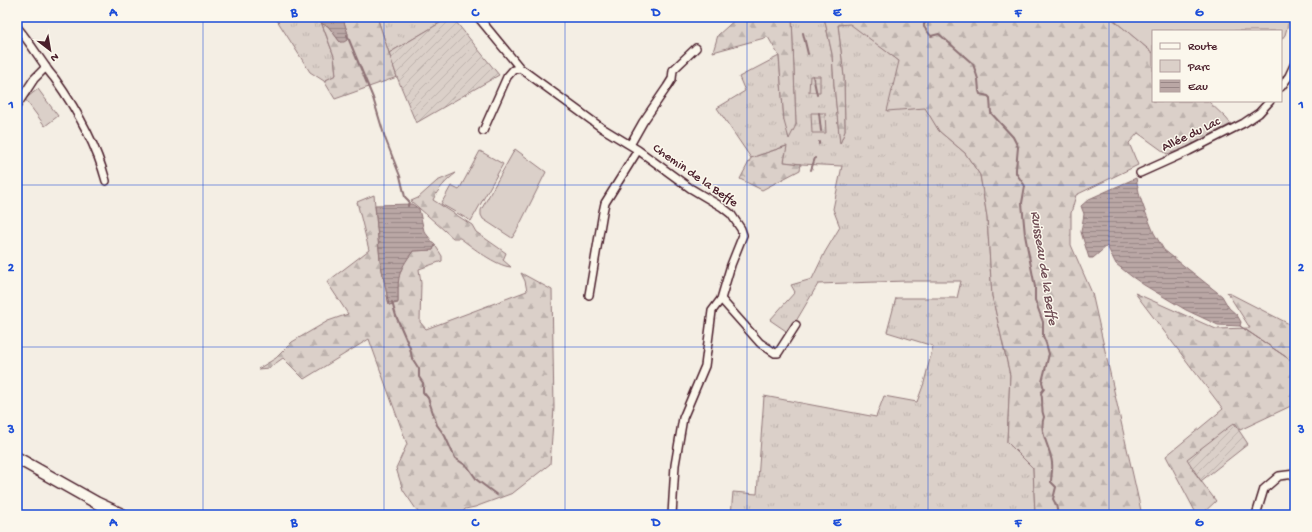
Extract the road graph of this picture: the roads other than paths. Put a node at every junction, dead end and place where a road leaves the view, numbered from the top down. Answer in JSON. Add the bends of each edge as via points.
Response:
{"nodes":[{"id":1,"x":478,"y":17,"type":"edge"},
{"id":2,"x":17,"y":27,"type":"edge"},
{"id":3,"x":696,"y":48,"type":"dead end"},
{"id":4,"x":1295,"y":63,"type":"edge"},
{"id":5,"x":46,"y":67,"type":"junction"},
{"id":6,"x":520,"y":68,"type":"junction"},
{"id":7,"x":1282,"y":86,"type":"edge"},
{"id":8,"x":1269,"y":102,"type":"edge"},
{"id":9,"x":17,"y":105,"type":"edge"},
{"id":10,"x":482,"y":131,"type":"dead end"},
{"id":11,"x":630,"y":145,"type":"junction"},
{"id":12,"x":638,"y":150,"type":"junction"},
{"id":13,"x":1140,"y":173,"type":"dead end"},
{"id":14,"x":106,"y":181,"type":"dead end"},
{"id":15,"x":589,"y":295,"type":"dead end"},
{"id":16,"x":721,"y":299,"type":"junction"},
{"id":17,"x":796,"y":325,"type":"dead end"},
{"id":18,"x":17,"y":458,"type":"edge"},
{"id":19,"x":1295,"y":474,"type":"edge"},
{"id":20,"x":123,"y":515,"type":"edge"},
{"id":21,"x":672,"y":515,"type":"edge"},
{"id":22,"x":1256,"y":515,"type":"edge"}],
"edges":[{"from":1,"to":6,"type":"street","name":"Chemin de la Beffe"},
{"from":2,"to":5,"type":"street"},
{"from":3,"to":11,"type":"street","via":[[673,70],[672,79]]},
{"from":4,"to":7,"type":"street"},
{"from":5,"to":9,"type":"street","via":[[34,79]]},
{"from":5,"to":14,"type":"street","via":[[88,133]]},
{"from":6,"to":10,"type":"street","via":[[512,70],[507,77]]},
{"from":6,"to":11,"type":"street","name":"Chemin de la Beffe","via":[[602,128]]},
{"from":8,"to":13,"type":"street","name":"Allée du Lac","via":[[1244,123]]},
{"from":11,"to":12,"type":"street","name":"Chemin de la Beffe"},
{"from":12,"to":15,"type":"street","via":[[605,203]]},
{"from":12,"to":16,"type":"street","name":"Chemin de la Beffe","via":[[690,188],[722,207],[731,214],[741,229],[743,235]]},
{"from":16,"to":17,"type":"street","via":[[760,343],[775,353],[782,349]]},
{"from":16,"to":21,"type":"street","name":"Chemin de la Beffe","via":[[712,311],[705,366],[683,418],[675,465]]},
{"from":18,"to":20,"type":"main road"},
{"from":19,"to":22,"type":"street","via":[[1279,476],[1264,489]]}]}
